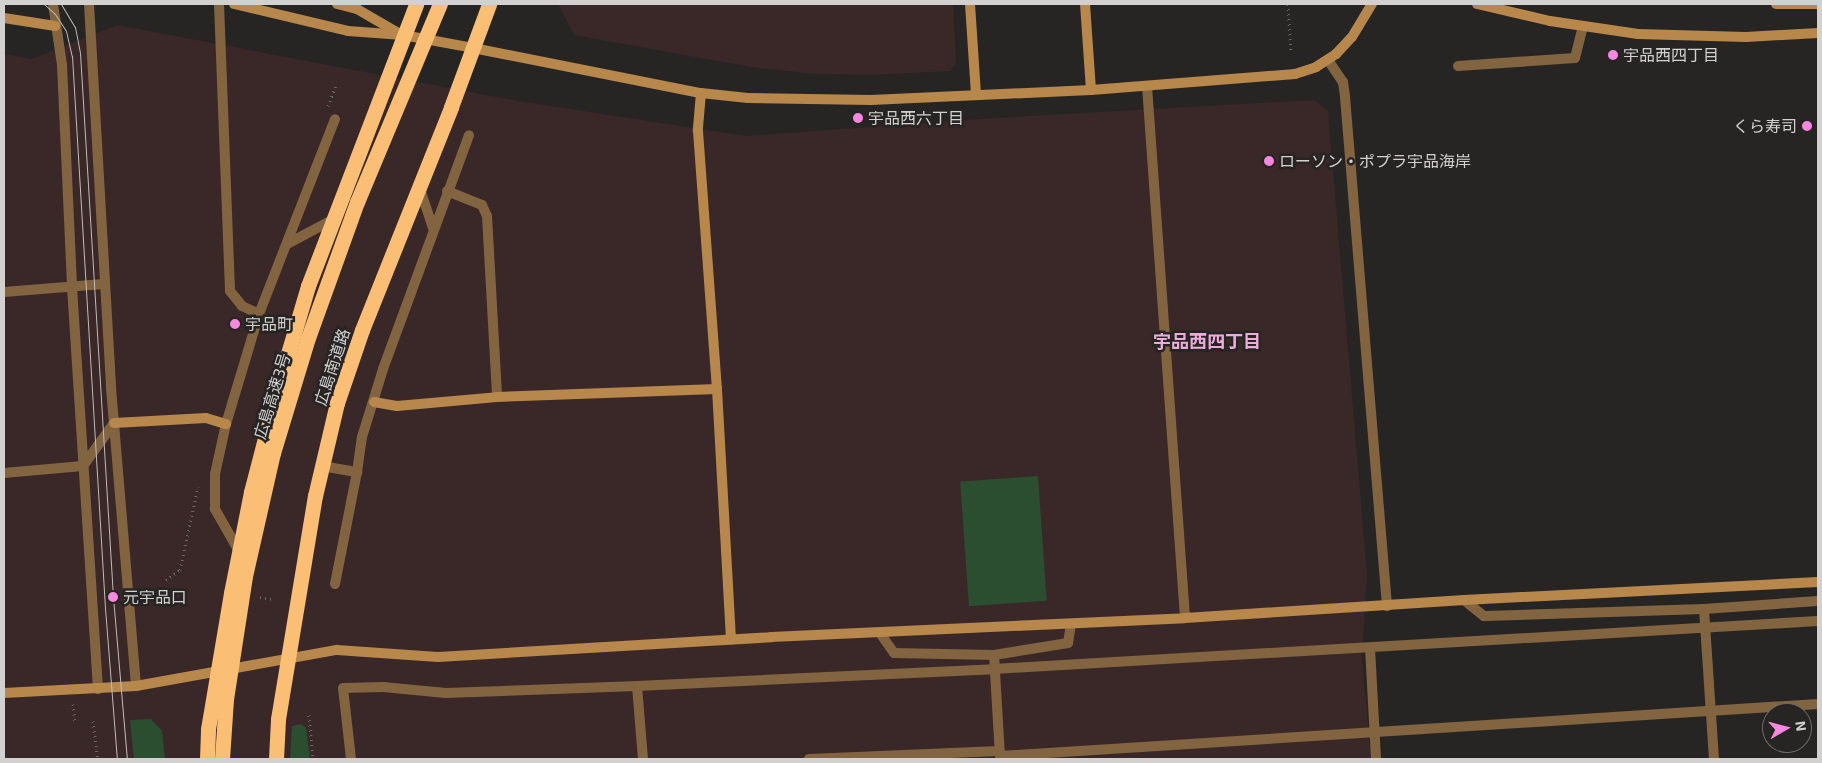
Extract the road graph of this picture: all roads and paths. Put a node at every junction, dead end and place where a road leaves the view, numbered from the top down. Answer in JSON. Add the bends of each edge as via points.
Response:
{"nodes":[{"id":1,"x":53,"y":4,"type":"edge"},
{"id":2,"x":89,"y":4,"type":"edge"},
{"id":3,"x":219,"y":4,"type":"edge"},
{"id":4,"x":234,"y":4,"type":"edge"},
{"id":5,"x":337,"y":4,"type":"edge"},
{"id":6,"x":416,"y":4,"type":"edge"},
{"id":7,"x":440,"y":4,"type":"edge"},
{"id":8,"x":489,"y":4,"type":"edge"},
{"id":9,"x":970,"y":4,"type":"edge"},
{"id":10,"x":1085,"y":4,"type":"edge"},
{"id":11,"x":1288,"y":4,"type":"edge"},
{"id":12,"x":1372,"y":4,"type":"edge"},
{"id":13,"x":1477,"y":4,"type":"edge"},
{"id":14,"x":1776,"y":4,"type":"edge"},
{"id":15,"x":1818,"y":4,"type":"edge"},
{"id":16,"x":4,"y":18,"type":"edge"},
{"id":17,"x":55,"y":26,"type":"junction"},
{"id":18,"x":1583,"y":27,"type":"junction"},
{"id":19,"x":1818,"y":33,"type":"edge"},
{"id":20,"x":403,"y":36,"type":"junction"},
{"id":21,"x":473,"y":48,"type":"junction"},
{"id":22,"x":1291,"y":53,"type":"dead end"},
{"id":23,"x":1328,"y":60,"type":"junction"},
{"id":24,"x":1458,"y":66,"type":"dead end"},
{"id":25,"x":1147,"y":86,"type":"junction"},
{"id":26,"x":1091,"y":90,"type":"junction"},
{"id":27,"x":701,"y":93,"type":"junction"},
{"id":28,"x":976,"y":95,"type":"junction"},
{"id":29,"x":335,"y":119,"type":"dead end"},
{"id":30,"x":469,"y":135,"type":"dead end"},
{"id":31,"x":419,"y":186,"type":"junction"},
{"id":32,"x":447,"y":191,"type":"junction"},
{"id":33,"x":334,"y":219,"type":"junction"},
{"id":34,"x":433,"y":228,"type":"junction"},
{"id":35,"x":287,"y":244,"type":"junction"},
{"id":36,"x":104,"y":284,"type":"junction"},
{"id":37,"x":72,"y":287,"type":"junction"},
{"id":38,"x":4,"y":292,"type":"edge"},
{"id":39,"x":259,"y":314,"type":"junction"},
{"id":40,"x":717,"y":388,"type":"junction"},
{"id":41,"x":497,"y":397,"type":"junction"},
{"id":42,"x":374,"y":402,"type":"junction"},
{"id":43,"x":114,"y":423,"type":"junction"},
{"id":44,"x":226,"y":424,"type":"junction"},
{"id":45,"x":83,"y":466,"type":"junction"},
{"id":46,"x":322,"y":466,"type":"junction"},
{"id":47,"x":357,"y":472,"type":"junction"},
{"id":48,"x":4,"y":473,"type":"edge"},
{"id":49,"x":240,"y":554,"type":"junction"},
{"id":50,"x":1818,"y":582,"type":"edge"},
{"id":51,"x":335,"y":584,"type":"dead end"},
{"id":52,"x":1464,"y":600,"type":"junction"},
{"id":53,"x":1818,"y":601,"type":"edge"},
{"id":54,"x":1387,"y":606,"type":"junction"},
{"id":55,"x":1704,"y":609,"type":"junction"},
{"id":56,"x":1185,"y":618,"type":"junction"},
{"id":57,"x":1818,"y":622,"type":"edge"},
{"id":58,"x":1071,"y":624,"type":"junction"},
{"id":59,"x":1704,"y":626,"type":"junction"},
{"id":60,"x":880,"y":633,"type":"junction"},
{"id":61,"x":731,"y":640,"type":"junction"},
{"id":62,"x":1370,"y":648,"type":"junction"},
{"id":63,"x":994,"y":654,"type":"junction"},
{"id":64,"x":289,"y":659,"type":"junction"},
{"id":65,"x":994,"y":669,"type":"junction"},
{"id":66,"x":217,"y":673,"type":"junction"},
{"id":67,"x":136,"y":686,"type":"junction"},
{"id":68,"x":637,"y":686,"type":"junction"},
{"id":69,"x":98,"y":688,"type":"junction"},
{"id":70,"x":4,"y":694,"type":"edge"},
{"id":71,"x":73,"y":703,"type":"dead end"},
{"id":72,"x":1818,"y":704,"type":"edge"},
{"id":73,"x":1710,"y":712,"type":"junction"},
{"id":74,"x":309,"y":715,"type":"dead end"},
{"id":75,"x":93,"y":721,"type":"dead end"},
{"id":76,"x":75,"y":723,"type":"dead end"},
{"id":77,"x":1375,"y":733,"type":"junction"},
{"id":78,"x":999,"y":756,"type":"edge"},
{"id":79,"x":98,"y":759,"type":"edge"},
{"id":80,"x":207,"y":759,"type":"edge"},
{"id":81,"x":222,"y":759,"type":"edge"},
{"id":82,"x":276,"y":759,"type":"edge"},
{"id":83,"x":313,"y":759,"type":"edge"},
{"id":84,"x":351,"y":759,"type":"edge"},
{"id":85,"x":643,"y":759,"type":"edge"},
{"id":86,"x":809,"y":759,"type":"edge"},
{"id":87,"x":1376,"y":759,"type":"edge"},
{"id":88,"x":1714,"y":759,"type":"edge"}],
"edges":[{"from":1,"to":17,"type":"street"},
{"from":2,"to":36,"type":"street"},
{"from":3,"to":39,"type":"street","via":[[230,292],[242,306]]},
{"from":4,"to":20,"type":"street","via":[[348,31]]},
{"from":5,"to":20,"type":"street","via":[[356,9]]},
{"from":6,"to":20,"type":"highway"},
{"from":7,"to":81,"type":"highway","name":"広島高速3号","bridge":true,"via":[[354,211],[308,338],[273,453],[245,576],[226,699]]},
{"from":8,"to":21,"type":"highway","name":"広島南道路"},
{"from":9,"to":28,"type":"street"},
{"from":10,"to":26,"type":"street"},
{"from":11,"to":22,"type":"path"},
{"from":12,"to":23,"type":"street","via":[[1352,37]]},
{"from":13,"to":18,"type":"street"},
{"from":14,"to":15,"type":"street"},
{"from":16,"to":17,"type":"street"},
{"from":17,"to":37,"type":"street","via":[[62,65]]},
{"from":18,"to":19,"type":"street","via":[[1693,37]]},
{"from":18,"to":24,"type":"street","via":[[1575,58]]},
{"from":20,"to":21,"type":"street"},
{"from":20,"to":33,"type":"highway"},
{"from":21,"to":27,"type":"street"},
{"from":21,"to":31,"type":"highway","name":"広島南道路"},
{"from":23,"to":25,"type":"street","via":[[1286,75]]},
{"from":23,"to":54,"type":"street","via":[[1342,82],[1345,97]]},
{"from":25,"to":26,"type":"street"},
{"from":25,"to":56,"type":"street"},
{"from":26,"to":28,"type":"street"},
{"from":27,"to":28,"type":"street","via":[[748,98],[871,100]]},
{"from":27,"to":40,"type":"street","via":[[698,131]]},
{"from":29,"to":35,"type":"street"},
{"from":30,"to":32,"type":"street"},
{"from":31,"to":34,"type":"street"},
{"from":31,"to":46,"type":"highway","name":"広島南道路","via":[[362,330],[337,403]]},
{"from":32,"to":34,"type":"street"},
{"from":32,"to":41,"type":"street","via":[[482,205],[487,216]]},
{"from":33,"to":35,"type":"street"},
{"from":33,"to":49,"type":"highway","via":[[308,286],[279,384]]},
{"from":34,"to":42,"type":"street"},
{"from":35,"to":39,"type":"street"},
{"from":36,"to":37,"type":"street"},
{"from":36,"to":43,"type":"street"},
{"from":37,"to":38,"type":"street"},
{"from":37,"to":45,"type":"street"},
{"from":39,"to":44,"type":"street"},
{"from":40,"to":41,"type":"street"},
{"from":40,"to":61,"type":"street"},
{"from":41,"to":42,"type":"street","via":[[397,406]]},
{"from":42,"to":47,"type":"street","via":[[362,438]]},
{"from":43,"to":44,"type":"street","via":[[206,418]]},
{"from":43,"to":45,"type":"street"},
{"from":43,"to":67,"type":"street"},
{"from":44,"to":49,"type":"street","via":[[215,474],[215,509]]},
{"from":45,"to":48,"type":"street"},
{"from":45,"to":69,"type":"street"},
{"from":46,"to":47,"type":"street"},
{"from":46,"to":64,"type":"highway","name":"広島南道路","via":[[314,496]]},
{"from":47,"to":51,"type":"street"},
{"from":49,"to":66,"type":"highway"},
{"from":50,"to":52,"type":"street"},
{"from":52,"to":54,"type":"street"},
{"from":52,"to":55,"type":"street","via":[[1484,616]]},
{"from":53,"to":55,"type":"street"},
{"from":54,"to":56,"type":"street"},
{"from":55,"to":59,"type":"street"},
{"from":56,"to":58,"type":"street"},
{"from":57,"to":59,"type":"street"},
{"from":58,"to":60,"type":"street"},
{"from":58,"to":63,"type":"street","via":[[1068,642]]},
{"from":59,"to":62,"type":"street"},
{"from":59,"to":73,"type":"street"},
{"from":60,"to":61,"type":"street"},
{"from":60,"to":63,"type":"street","via":[[894,653]]},
{"from":61,"to":64,"type":"street","via":[[438,657],[337,650]]},
{"from":62,"to":65,"type":"street"},
{"from":62,"to":77,"type":"street"},
{"from":63,"to":65,"type":"street"},
{"from":64,"to":66,"type":"street"},
{"from":64,"to":82,"type":"highway","name":"広島南道路","via":[[278,719]]},
{"from":65,"to":68,"type":"street"},
{"from":65,"to":78,"type":"street"},
{"from":66,"to":67,"type":"street"},
{"from":66,"to":80,"type":"highway"},
{"from":67,"to":69,"type":"street"},
{"from":68,"to":84,"type":"street","via":[[446,693],[383,687],[343,688]]},
{"from":68,"to":85,"type":"street"},
{"from":69,"to":70,"type":"street"},
{"from":71,"to":76,"type":"path"},
{"from":72,"to":73,"type":"street"},
{"from":73,"to":77,"type":"street"},
{"from":73,"to":88,"type":"street"},
{"from":74,"to":83,"type":"path"},
{"from":75,"to":79,"type":"path"},
{"from":77,"to":78,"type":"street"},
{"from":77,"to":87,"type":"street"},
{"from":78,"to":86,"type":"street"}]}
